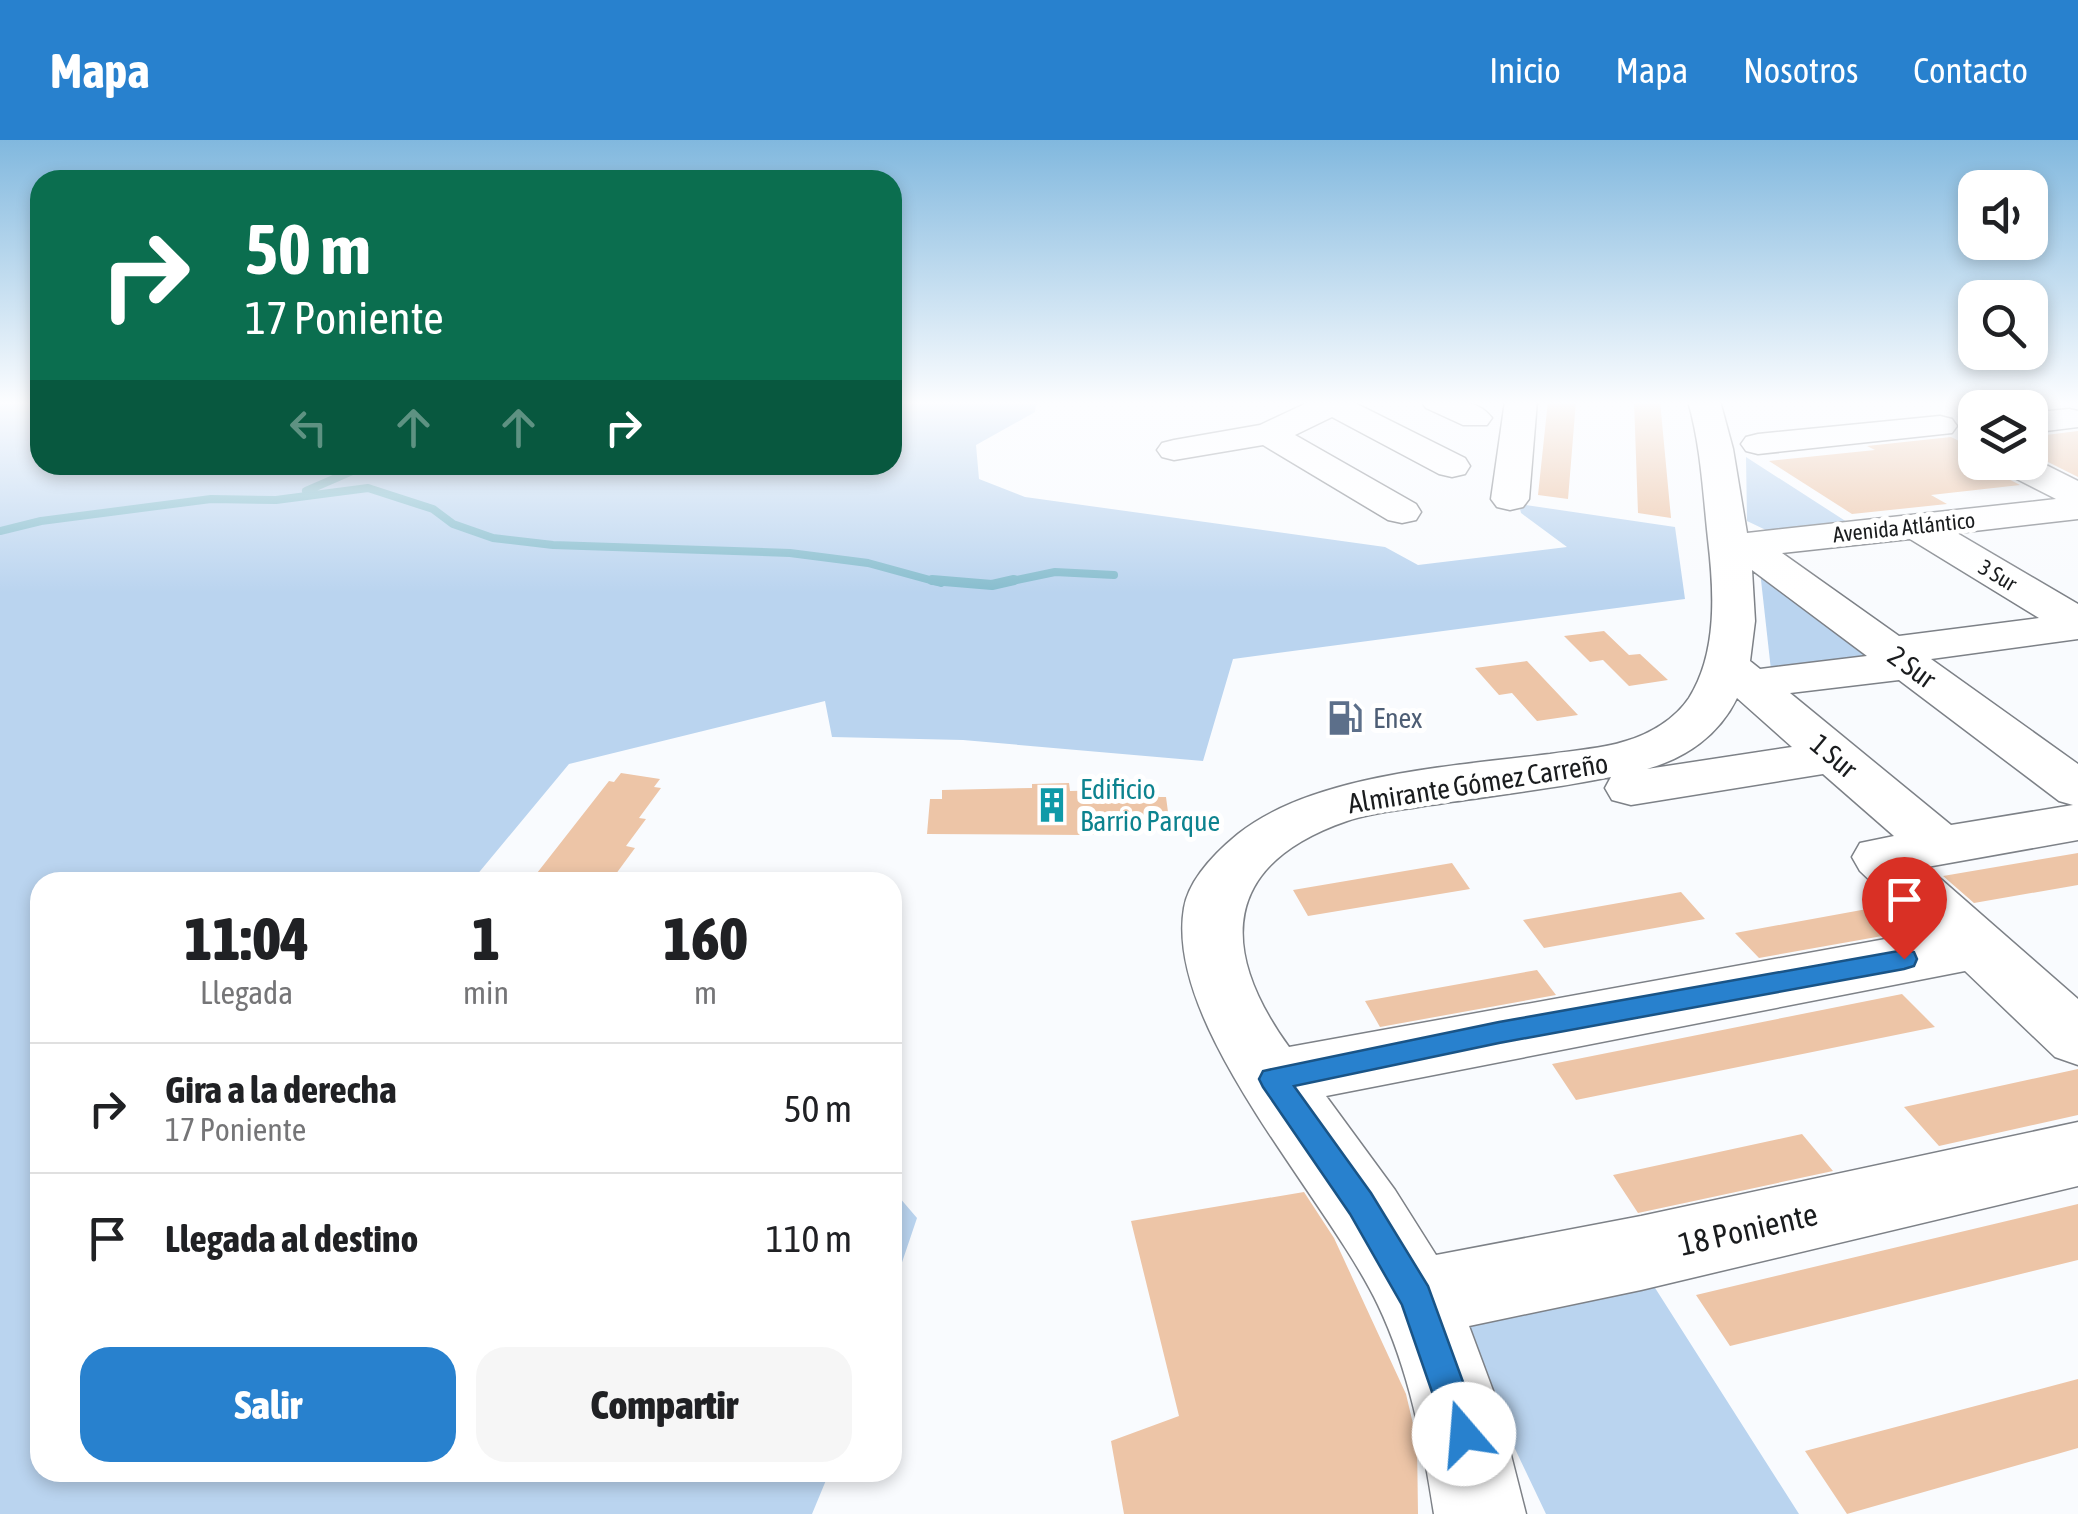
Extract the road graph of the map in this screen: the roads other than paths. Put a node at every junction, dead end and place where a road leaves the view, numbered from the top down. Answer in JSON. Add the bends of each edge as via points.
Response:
{"nodes":[{"id":1,"x":1321,"y":465,"type":"edge"},
{"id":2,"x":1514,"y":465,"type":"edge"},
{"id":3,"x":1715,"y":465,"type":"edge"},
{"id":4,"x":2034,"y":480,"type":"edge"},
{"id":5,"x":1510,"y":499,"type":"dead end"},
{"id":6,"x":2072,"y":510,"type":"edge"},
{"id":7,"x":1402,"y":512,"type":"dead end"},
{"id":8,"x":1917,"y":526,"type":"junction"},
{"id":9,"x":1737,"y":546,"type":"junction"},
{"id":10,"x":2069,"y":633,"type":"edge"},
{"id":11,"x":1899,"y":658,"type":"junction"},
{"id":12,"x":1738,"y":675,"type":"junction"},
{"id":13,"x":1835,"y":756,"type":"junction"},
{"id":14,"x":1630,"y":788,"type":"dead end"},
{"id":15,"x":2078,"y":789,"type":"edge"},
{"id":16,"x":2078,"y":822,"type":"edge"},
{"id":17,"x":1941,"y":846,"type":"junction"},
{"id":18,"x":1978,"y":946,"type":"junction"},
{"id":19,"x":2077,"y":1035,"type":"edge"},
{"id":20,"x":1273,"y":1079,"type":"junction"},
{"id":21,"x":2078,"y":1154,"type":"edge"},
{"id":22,"x":1416,"y":1298,"type":"junction"},
{"id":23,"x":1480,"y":1514,"type":"edge"}],
"edges":[{"from":1,"to":7,"type":"street"},
{"from":2,"to":5,"type":"street"},
{"from":3,"to":9,"type":"street","name":"Almirante Gómez Carreño"},
{"from":4,"to":6,"type":"street"},
{"from":6,"to":8,"type":"street","name":"Avenida Atlántico"},
{"from":8,"to":9,"type":"street","name":"Avenida Atlántico"},
{"from":8,"to":10,"type":"street","name":"3 Sur"},
{"from":9,"to":11,"type":"street","name":"2 Sur"},
{"from":9,"to":12,"type":"street","name":"Almirante Gómez Carreño"},
{"from":10,"to":11,"type":"street"},
{"from":11,"to":12,"type":"street"},
{"from":11,"to":15,"type":"street","name":"2 Sur"},
{"from":12,"to":13,"type":"street","name":"1 Sur"},
{"from":12,"to":20,"type":"street","name":"Almirante Gómez Carreño","via":[[1699,717],[1645,753],[1348,802],[1304,818],[1254,850],[1214,902],[1212,935],[1230,1007]]},
{"from":13,"to":14,"type":"street"},
{"from":13,"to":17,"type":"street","name":"1 Sur"},
{"from":16,"to":17,"type":"street"},
{"from":17,"to":18,"type":"street","via":[[1880,856]]},
{"from":18,"to":19,"type":"street"},
{"from":18,"to":20,"type":"street"},
{"from":20,"to":22,"type":"street","name":"Almirante Gómez Carreño"},
{"from":21,"to":22,"type":"street","name":"18 Poniente"},
{"from":22,"to":23,"type":"street","name":"Almirante Gómez Carreño","via":[[1456,1408]]}]}
